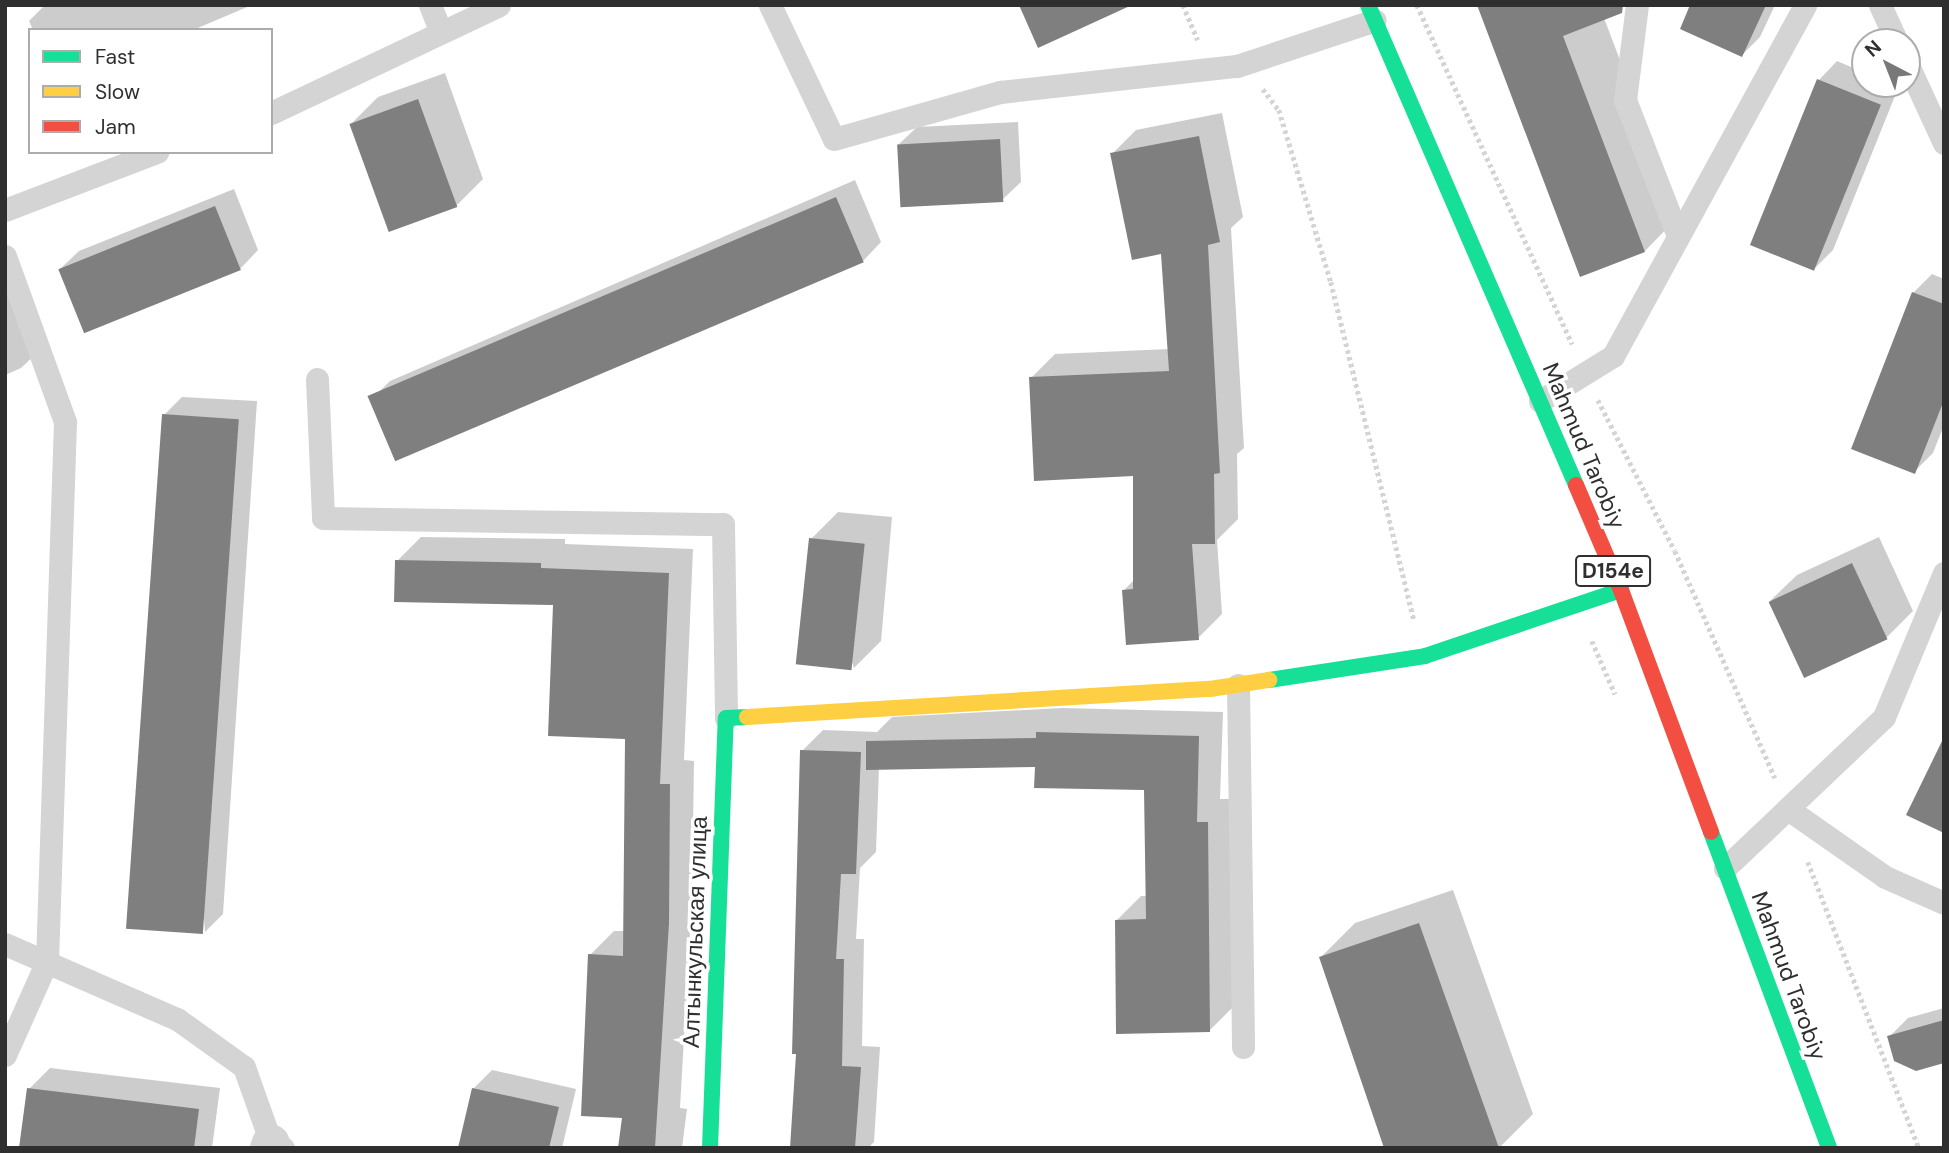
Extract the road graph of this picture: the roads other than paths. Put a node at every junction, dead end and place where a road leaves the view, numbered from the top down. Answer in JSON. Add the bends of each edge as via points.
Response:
{"nodes":[{"id":1,"x":430,"y":5,"type":"edge"},
{"id":2,"x":499,"y":5,"type":"edge"},
{"id":3,"x":770,"y":5,"type":"edge"},
{"id":4,"x":1637,"y":5,"type":"edge"},
{"id":5,"x":1805,"y":5,"type":"edge"},
{"id":6,"x":1881,"y":5,"type":"edge"},
{"id":7,"x":1371,"y":13,"type":"edge"},
{"id":8,"x":1891,"y":28,"type":"edge"},
{"id":9,"x":441,"y":32,"type":"junction"},
{"id":10,"x":1921,"y":93,"type":"edge"},
{"id":11,"x":273,"y":112,"type":"edge"},
{"id":12,"x":1944,"y":143,"type":"edge"},
{"id":13,"x":152,"y":154,"type":"edge"},
{"id":14,"x":5,"y":210,"type":"edge"},
{"id":15,"x":1678,"y":236,"type":"junction"},
{"id":16,"x":5,"y":256,"type":"edge"},
{"id":17,"x":317,"y":379,"type":"dead end"},
{"id":18,"x":1540,"y":401,"type":"junction"},
{"id":19,"x":1944,"y":573,"type":"edge"},
{"id":20,"x":1621,"y":590,"type":"junction"},
{"id":21,"x":1238,"y":685,"type":"junction"},
{"id":22,"x":726,"y":718,"type":"junction"},
{"id":23,"x":1788,"y":809,"type":"junction"},
{"id":24,"x":1725,"y":868,"type":"junction"},
{"id":25,"x":1944,"y":903,"type":"edge"},
{"id":26,"x":5,"y":944,"type":"edge"},
{"id":27,"x":47,"y":961,"type":"junction"},
{"id":28,"x":1242,"y":1047,"type":"dead end"},
{"id":29,"x":5,"y":1053,"type":"edge"},
{"id":30,"x":274,"y":1146,"type":"edge"},
{"id":31,"x":710,"y":1148,"type":"edge"},
{"id":32,"x":1829,"y":1148,"type":"edge"}],
"edges":[{"from":1,"to":9,"type":"lane"},
{"from":2,"to":9,"type":"lane"},
{"from":3,"to":7,"type":"lane","via":[[834,139],[1000,92],[1220,69]]},
{"from":4,"to":15,"type":"lane","via":[[1625,100]]},
{"from":5,"to":15,"type":"lane"},
{"from":6,"to":8,"type":"lane"},
{"from":7,"to":18,"type":"street","name":"Mahmud Tarobiy","number":"D154e"},
{"from":9,"to":11,"type":"lane"},
{"from":10,"to":12,"type":"lane"},
{"from":13,"to":14,"type":"lane"},
{"from":15,"to":18,"type":"lane","via":[[1613,356]]},
{"from":16,"to":27,"type":"lane","via":[[65,422]]},
{"from":17,"to":22,"type":"lane","via":[[323,518],[723,524]]},
{"from":18,"to":20,"type":"street","name":"Mahmud Tarobiy","number":"D154e"},
{"from":19,"to":23,"type":"lane","via":[[1884,717]]},
{"from":20,"to":21,"type":"street","via":[[1425,656]]},
{"from":20,"to":24,"type":"street","name":"Mahmud Tarobiy","number":"D154e"},
{"from":21,"to":22,"type":"street"},
{"from":21,"to":28,"type":"lane"},
{"from":22,"to":31,"type":"street","name":"Алтынкульская улица"},
{"from":23,"to":24,"type":"lane"},
{"from":23,"to":25,"type":"lane","via":[[1885,877]]},
{"from":24,"to":32,"type":"street","name":"Mahmud Tarobiy","number":"D154e"},
{"from":26,"to":27,"type":"lane"},
{"from":27,"to":29,"type":"lane"},
{"from":27,"to":30,"type":"lane","via":[[177,1019],[244,1067]]}]}
